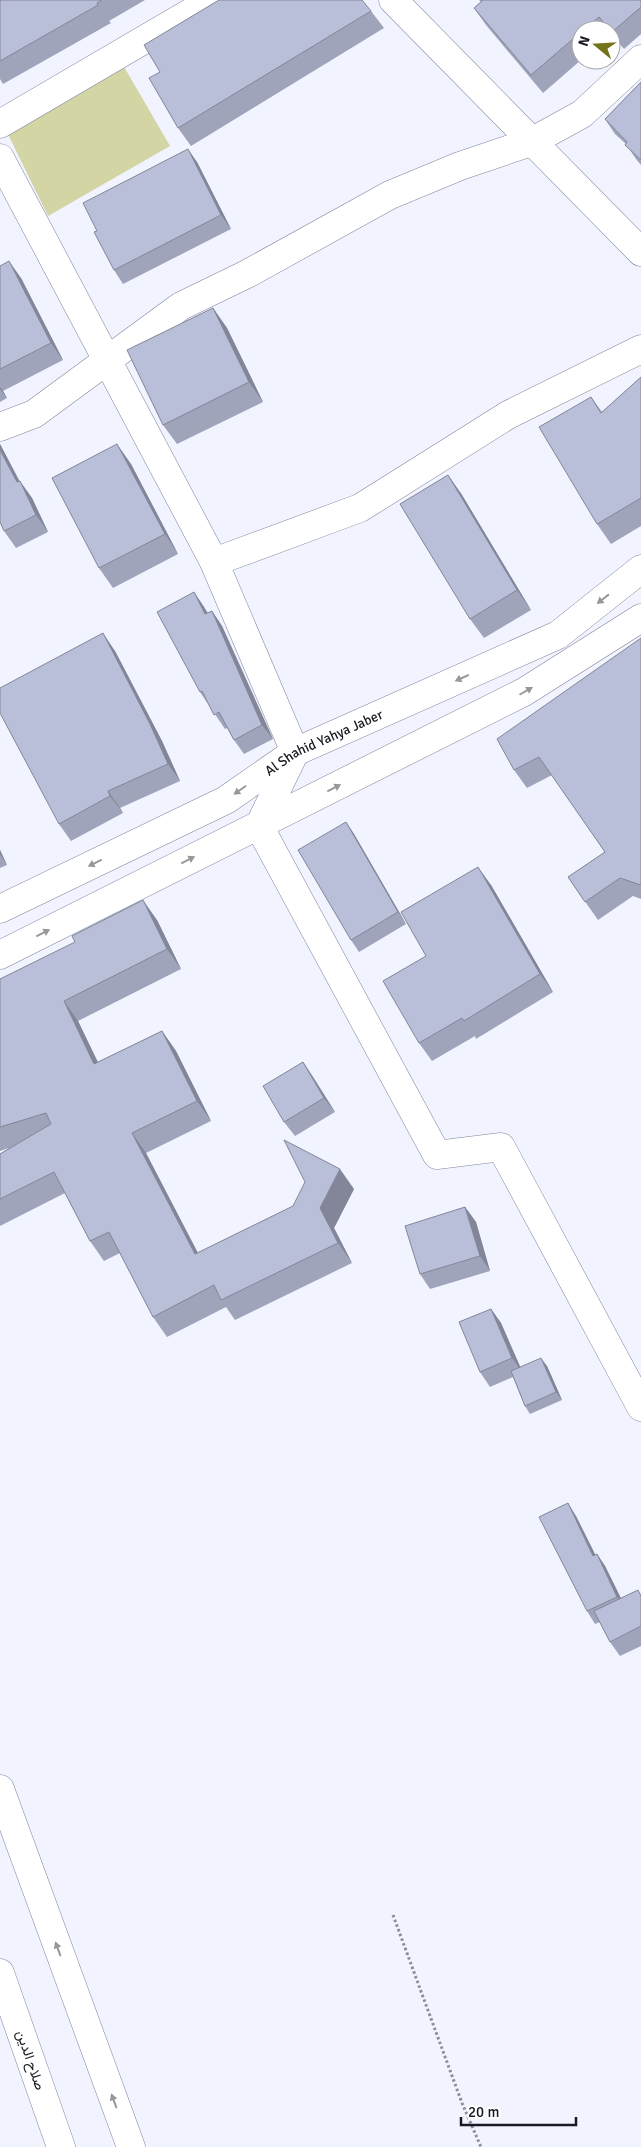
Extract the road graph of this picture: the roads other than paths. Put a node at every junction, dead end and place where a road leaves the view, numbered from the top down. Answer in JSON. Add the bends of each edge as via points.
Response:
{"nodes":[{"id":1,"x":212,"y":0,"type":"edge"},
{"id":2,"x":393,"y":0,"type":"edge"},
{"id":3,"x":641,"y":59,"type":"edge"},
{"id":4,"x":0,"y":124,"type":"edge"},
{"id":5,"x":531,"y":142,"type":"junction"},
{"id":6,"x":0,"y":158,"type":"edge"},
{"id":7,"x":641,"y":252,"type":"edge"},
{"id":8,"x":641,"y":349,"type":"edge"},
{"id":9,"x":106,"y":360,"type":"junction"},
{"id":10,"x":0,"y":427,"type":"edge"},
{"id":11,"x":214,"y":562,"type":"junction"},
{"id":12,"x":641,"y":569,"type":"edge"},
{"id":13,"x":641,"y":618,"type":"edge"},
{"id":14,"x":295,"y":752,"type":"junction"},
{"id":15,"x":259,"y":826,"type":"junction"},
{"id":16,"x":0,"y":909,"type":"edge"},
{"id":17,"x":0,"y":956,"type":"edge"},
{"id":18,"x":641,"y":1407,"type":"edge"},
{"id":19,"x":0,"y":1789,"type":"edge"},
{"id":20,"x":0,"y":1973,"type":"edge"},
{"id":21,"x":62,"y":2147,"type":"edge"},
{"id":22,"x":131,"y":2147,"type":"edge"}],
"edges":[{"from":1,"to":4,"type":"main road"},
{"from":2,"to":5,"type":"main road"},
{"from":3,"to":5,"type":"main road","via":[[582,114]]},
{"from":5,"to":7,"type":"main road"},
{"from":5,"to":9,"type":"main road","via":[[460,166],[390,195],[247,274],[181,306]]},
{"from":6,"to":9,"type":"main road"},
{"from":8,"to":11,"type":"main road","via":[[508,415],[360,508]]},
{"from":9,"to":10,"type":"main road","via":[[34,414]]},
{"from":9,"to":11,"type":"main road"},
{"from":11,"to":14,"type":"main road"},
{"from":12,"to":14,"type":"main road","name":"Al Shahid Yahya Jaber","one_way":true,"via":[[558,635]]},
{"from":15,"to":13,"type":"main road","one_way":true,"via":[[524,692]]},
{"from":14,"to":15,"type":"main road"},
{"from":14,"to":16,"type":"main road","name":"Al Shahid Yahya Jaber","one_way":true,"via":[[226,800]]},
{"from":17,"to":15,"type":"main road","one_way":true},
{"from":15,"to":18,"type":"main road","via":[[437,1155],[501,1147]]},
{"from":22,"to":19,"type":"main road","one_way":true},
{"from":20,"to":21,"type":"main road","name":"صلاح الدين"}]}
